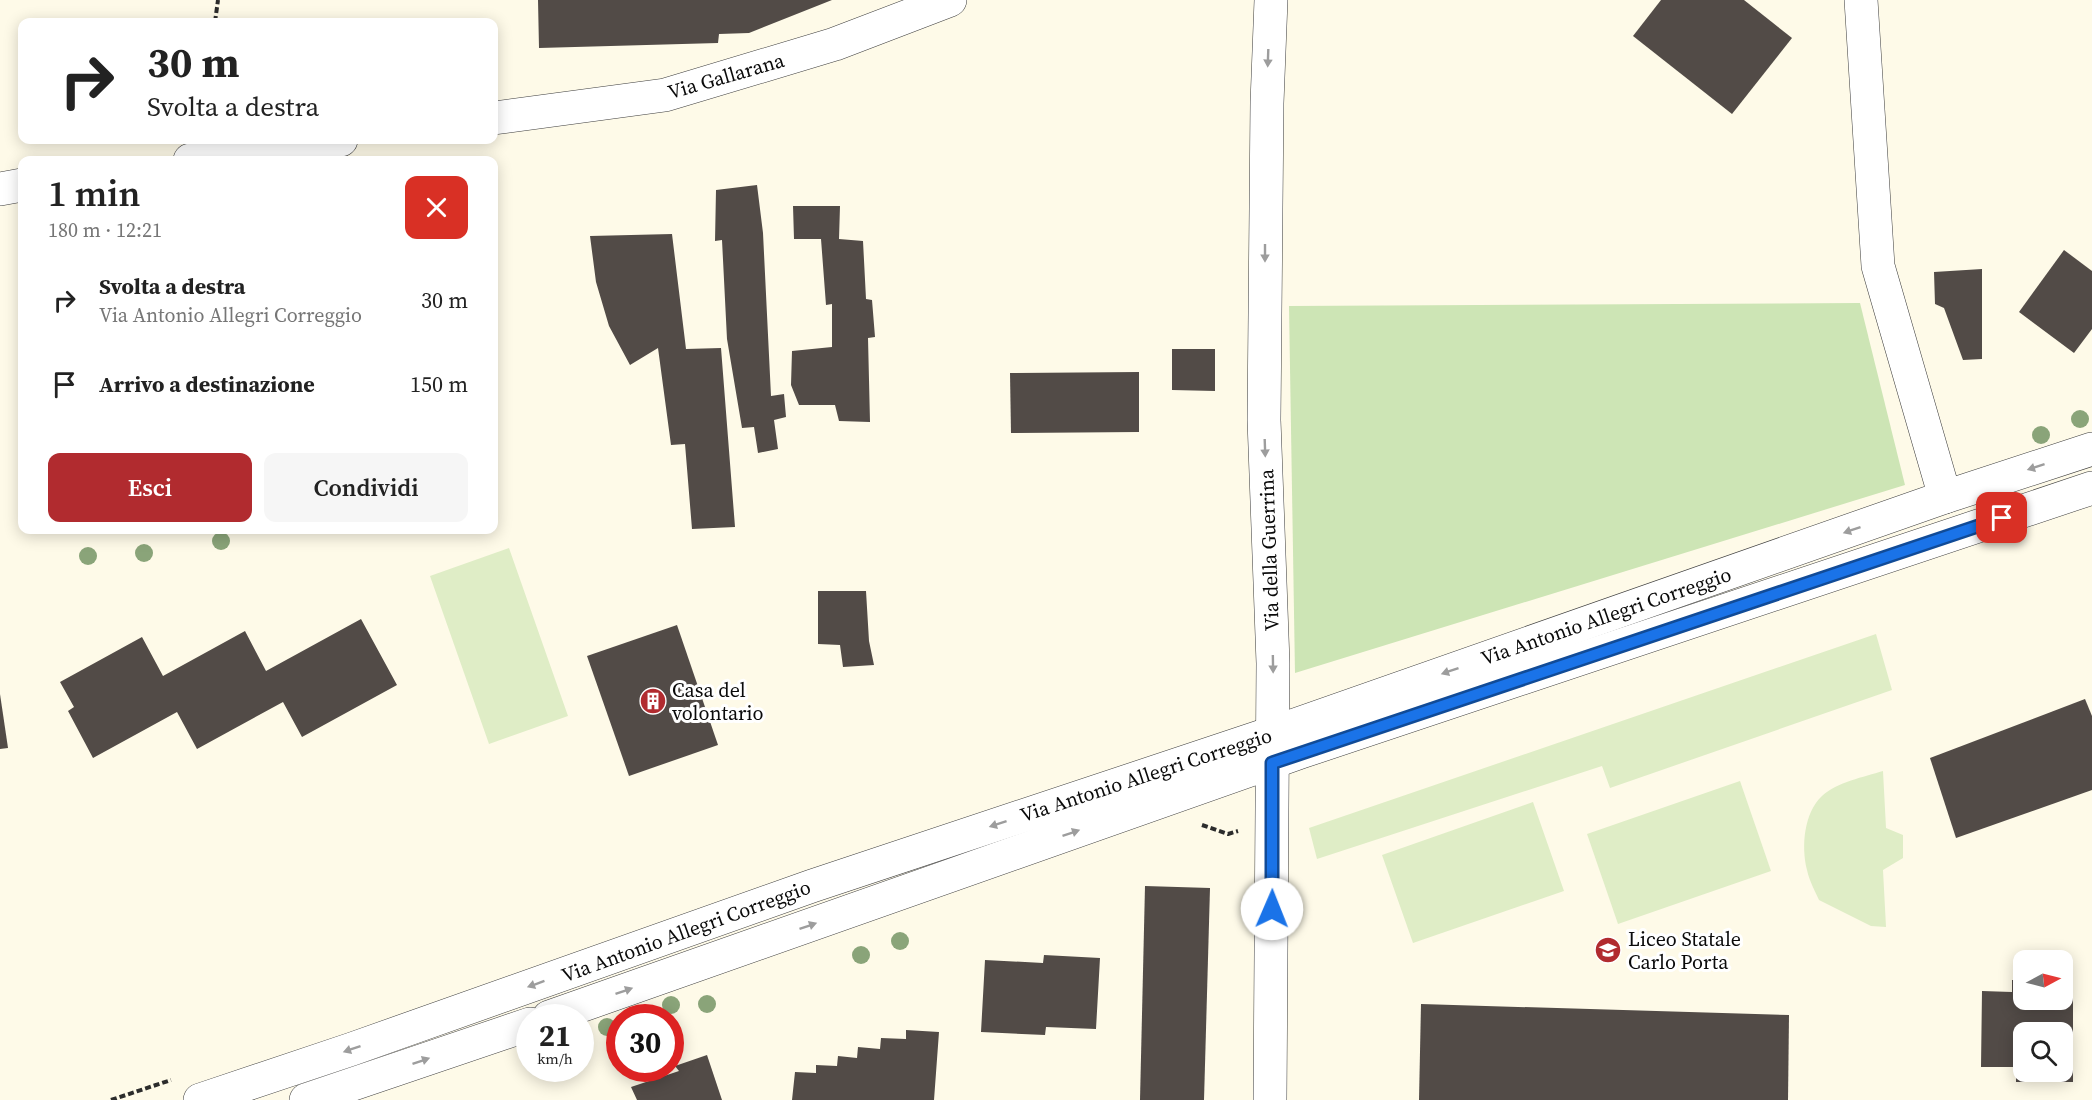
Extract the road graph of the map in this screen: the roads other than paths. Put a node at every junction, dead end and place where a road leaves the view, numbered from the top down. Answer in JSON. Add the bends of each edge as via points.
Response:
{"nodes":[{"id":1,"x":950,"y":0,"type":"edge"},
{"id":2,"x":1270,"y":0,"type":"edge"},
{"id":3,"x":1861,"y":0,"type":"edge"},
{"id":4,"x":498,"y":117,"type":"edge"},
{"id":5,"x":311,"y":144,"type":"edge"},
{"id":6,"x":220,"y":156,"type":"edge"},
{"id":7,"x":18,"y":186,"type":"edge"},
{"id":8,"x":0,"y":189,"type":"edge"},
{"id":9,"x":2092,"y":449,"type":"edge"},
{"id":10,"x":2092,"y":488,"type":"edge"},
{"id":11,"x":1946,"y":497,"type":"junction"},
{"id":12,"x":1272,"y":748,"type":"junction"},
{"id":13,"x":584,"y":1004,"type":"edge"},
{"id":14,"x":516,"y":1029,"type":"edge"},
{"id":15,"x":200,"y":1100,"type":"edge"},
{"id":16,"x":306,"y":1100,"type":"edge"},
{"id":17,"x":1270,"y":1100,"type":"edge"}],
"edges":[{"from":1,"to":4,"type":"street","name":"Via Gallarana","via":[[835,44],[665,95]]},
{"from":2,"to":12,"type":"street","name":"Via della Guerrina","one_way":true,"via":[[1264,420],[1273,663]]},
{"from":3,"to":11,"type":"street","via":[[1878,266]]},
{"from":5,"to":6,"type":"street"},
{"from":7,"to":8,"type":"street"},
{"from":9,"to":11,"type":"street","name":"Via Antonio Allegri Correggio","one_way":true},
{"from":10,"to":12,"type":"street","name":"Via Antonio Allegri Correggio"},
{"from":11,"to":12,"type":"street","name":"Via Antonio Allegri Correggio","one_way":true},
{"from":13,"to":12,"type":"street","name":"Via Antonio Allegri Correggio","one_way":true},
{"from":12,"to":15,"type":"street","name":"Via Antonio Allegri Correggio","one_way":true,"via":[[812,886]]},
{"from":12,"to":17,"type":"street","name":"Via della Guerrina"},
{"from":16,"to":14,"type":"street","one_way":true}]}
